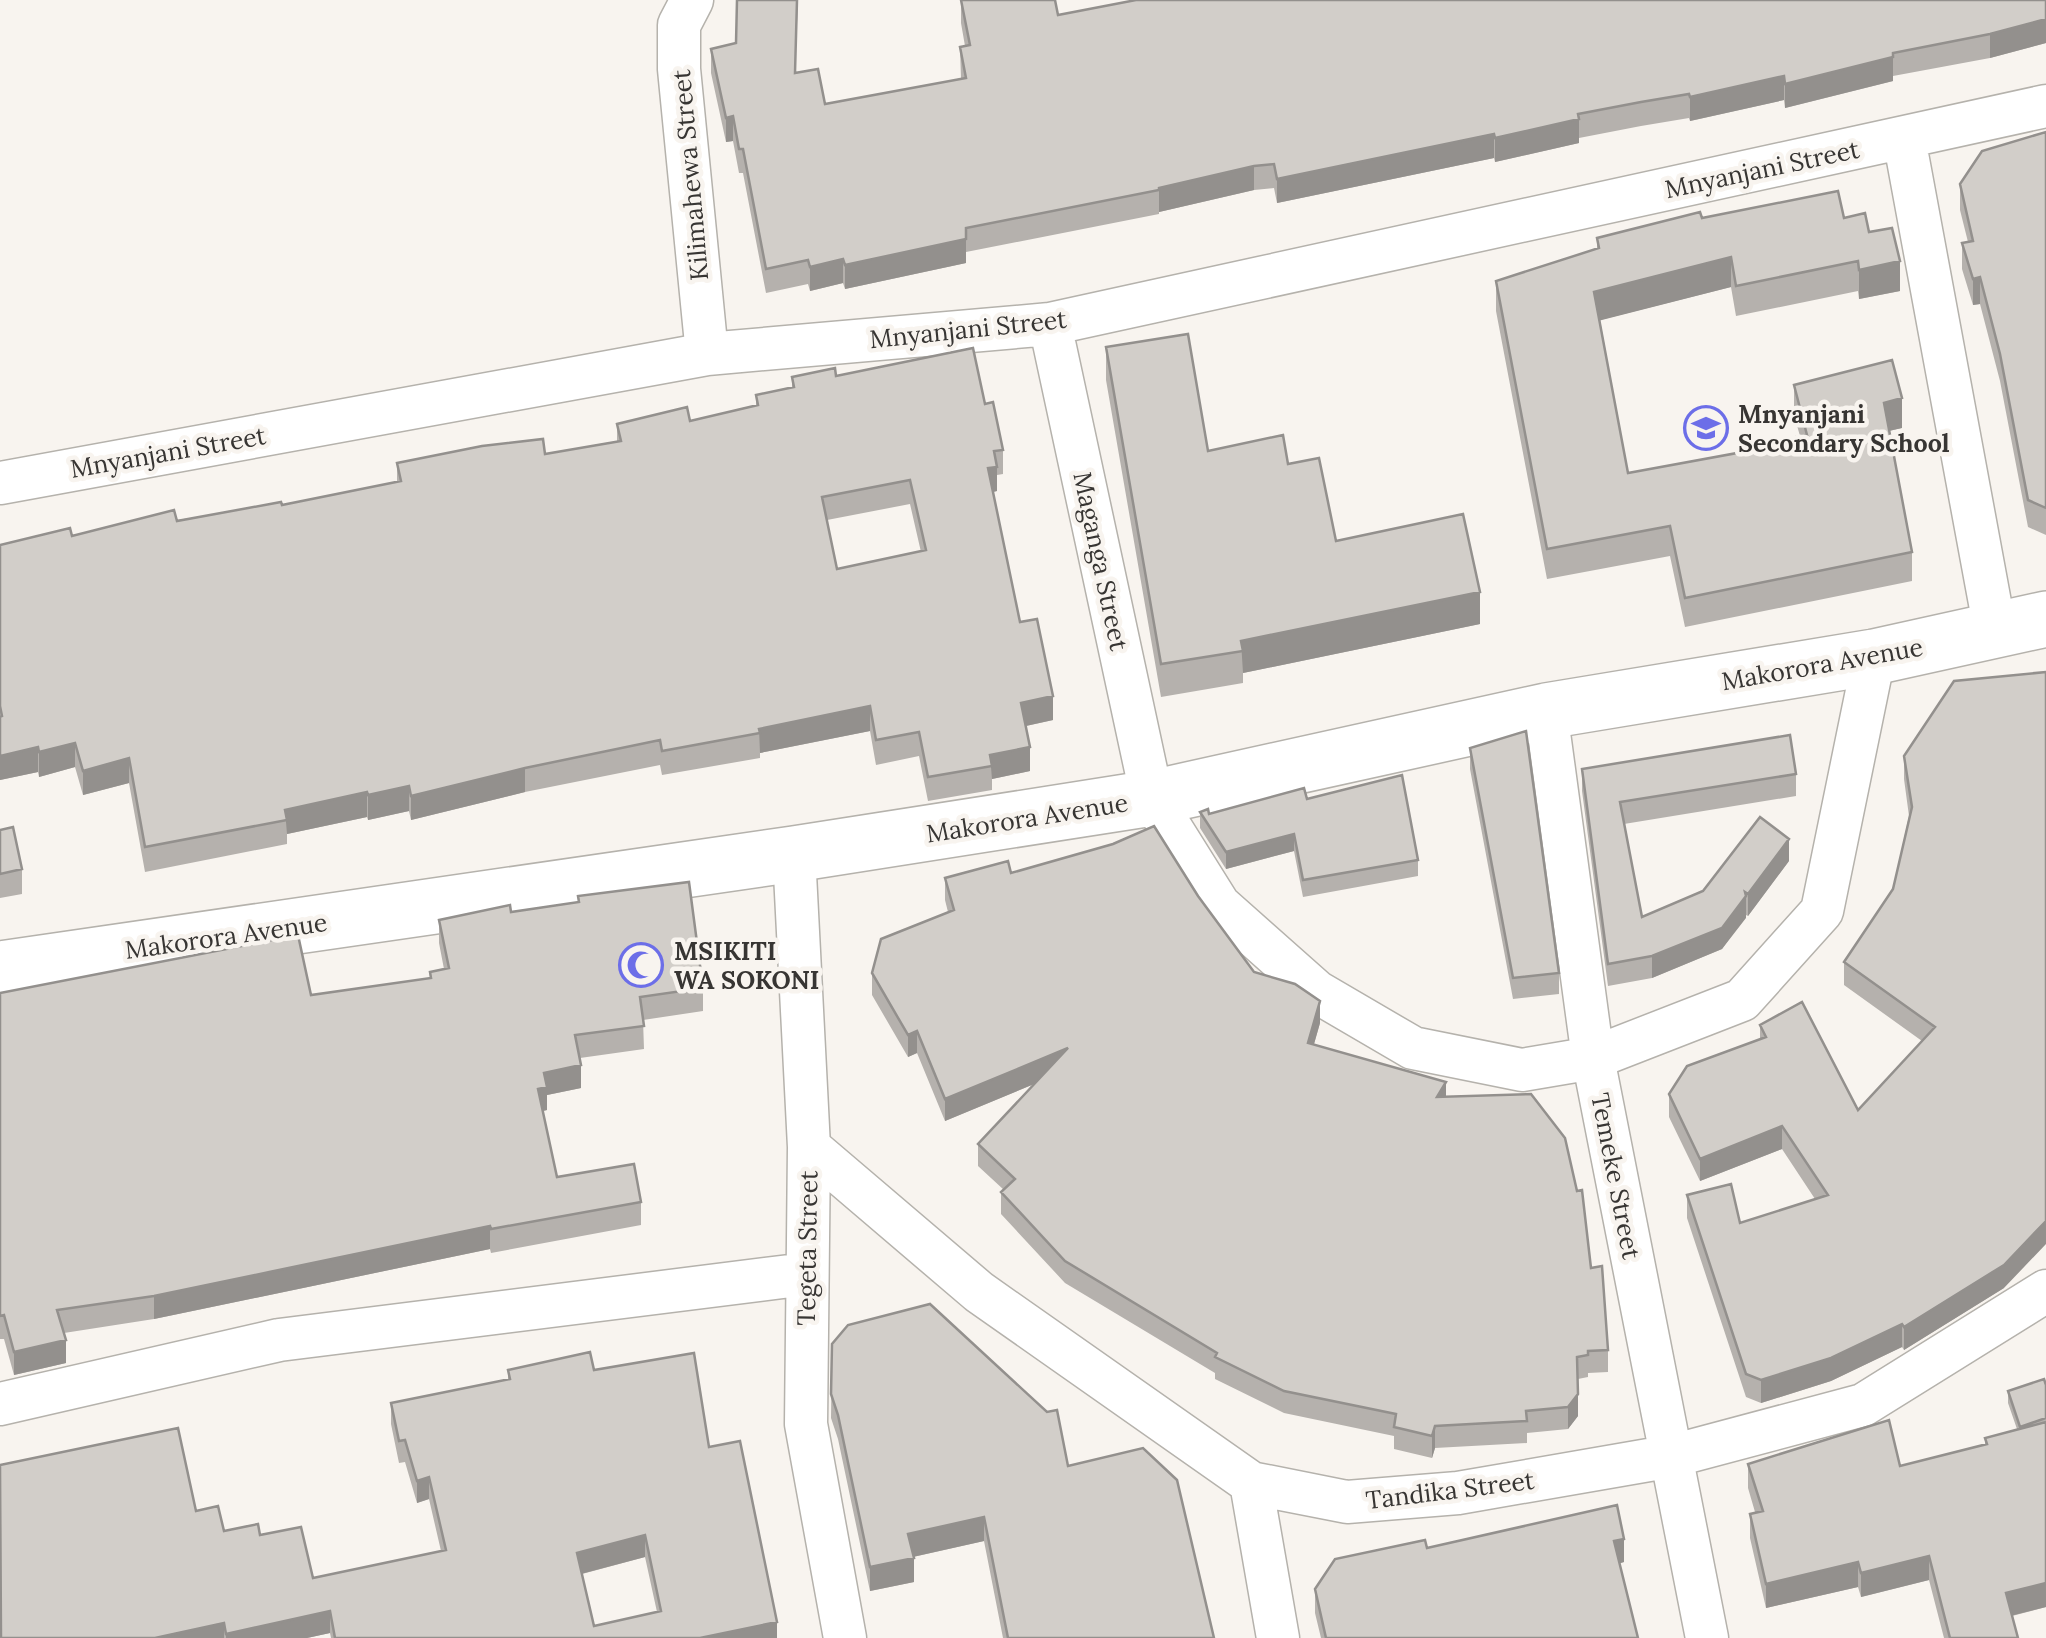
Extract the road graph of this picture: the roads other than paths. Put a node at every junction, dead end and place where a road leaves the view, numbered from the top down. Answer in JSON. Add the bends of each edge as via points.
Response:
{"nodes":[{"id":1,"x":692,"y":0,"type":"edge"},
{"id":2,"x":2046,"y":106,"type":"edge"},
{"id":3,"x":1904,"y":138,"type":"junction"},
{"id":4,"x":1050,"y":324,"type":"junction"},
{"id":5,"x":707,"y":354,"type":"junction"},
{"id":6,"x":0,"y":482,"type":"edge"},
{"id":7,"x":2020,"y":624,"type":"edge"},
{"id":8,"x":1874,"y":657,"type":"junction"},
{"id":9,"x":1546,"y":711,"type":"junction"},
{"id":10,"x":1152,"y":798,"type":"junction"},
{"id":11,"x":794,"y":854,"type":"junction"},
{"id":12,"x":0,"y":969,"type":"edge"},
{"id":13,"x":1593,"y":1058,"type":"junction"},
{"id":14,"x":809,"y":1147,"type":"junction"},
{"id":15,"x":806,"y":1274,"type":"junction"},
{"id":16,"x":2046,"y":1291,"type":"edge"},
{"id":17,"x":0,"y":1404,"type":"edge"},
{"id":18,"x":1672,"y":1456,"type":"junction"},
{"id":19,"x":1251,"y":1483,"type":"junction"},
{"id":20,"x":844,"y":1638,"type":"edge"},
{"id":21,"x":1278,"y":1638,"type":"edge"},
{"id":22,"x":1707,"y":1638,"type":"edge"}],
"edges":[{"from":1,"to":5,"type":"street","name":"Kilimahewa Street","via":[[679,26],[679,69]]},
{"from":2,"to":3,"type":"street","name":"Mnyanjani Street"},
{"from":3,"to":4,"type":"street","name":"Mnyanjani Street"},
{"from":3,"to":7,"type":"street"},
{"from":4,"to":5,"type":"street","name":"Mnyanjani Street"},
{"from":4,"to":10,"type":"street","name":"Maganga Street"},
{"from":5,"to":6,"type":"street","name":"Mnyanjani Street"},
{"from":7,"to":8,"type":"street","name":"Makorora Avenue"},
{"from":8,"to":9,"type":"street","name":"Makorora Avenue"},
{"from":8,"to":13,"type":"street","name":"Maganga Street","via":[[1822,910],[1742,1000]]},
{"from":9,"to":10,"type":"street","name":"Makorora Avenue"},
{"from":9,"to":13,"type":"street","name":"Temeke Street"},
{"from":10,"to":11,"type":"street","name":"Makorora Avenue"},
{"from":10,"to":13,"type":"street","name":"Maganga Street","via":[[1218,905],[1317,992],[1414,1048],[1522,1070]]},
{"from":11,"to":12,"type":"street","name":"Makorora Avenue"},
{"from":11,"to":14,"type":"street","name":"Tegeta Street"},
{"from":13,"to":18,"type":"street","name":"Temeke Street"},
{"from":14,"to":15,"type":"street","name":"Tegeta Street"},
{"from":14,"to":19,"type":"street","name":"Tandika Street","via":[[979,1292]]},
{"from":15,"to":17,"type":"street","via":[[279,1340]]},
{"from":15,"to":20,"type":"street","name":"Tegeta Street","via":[[806,1424]]},
{"from":16,"to":18,"type":"street","name":"Tandika Street","via":[[1862,1405]]},
{"from":18,"to":19,"type":"street","name":"Tandika Street","via":[[1458,1493],[1347,1502]]},
{"from":18,"to":22,"type":"street","name":"Temeke Street"},
{"from":19,"to":21,"type":"street"}]}
